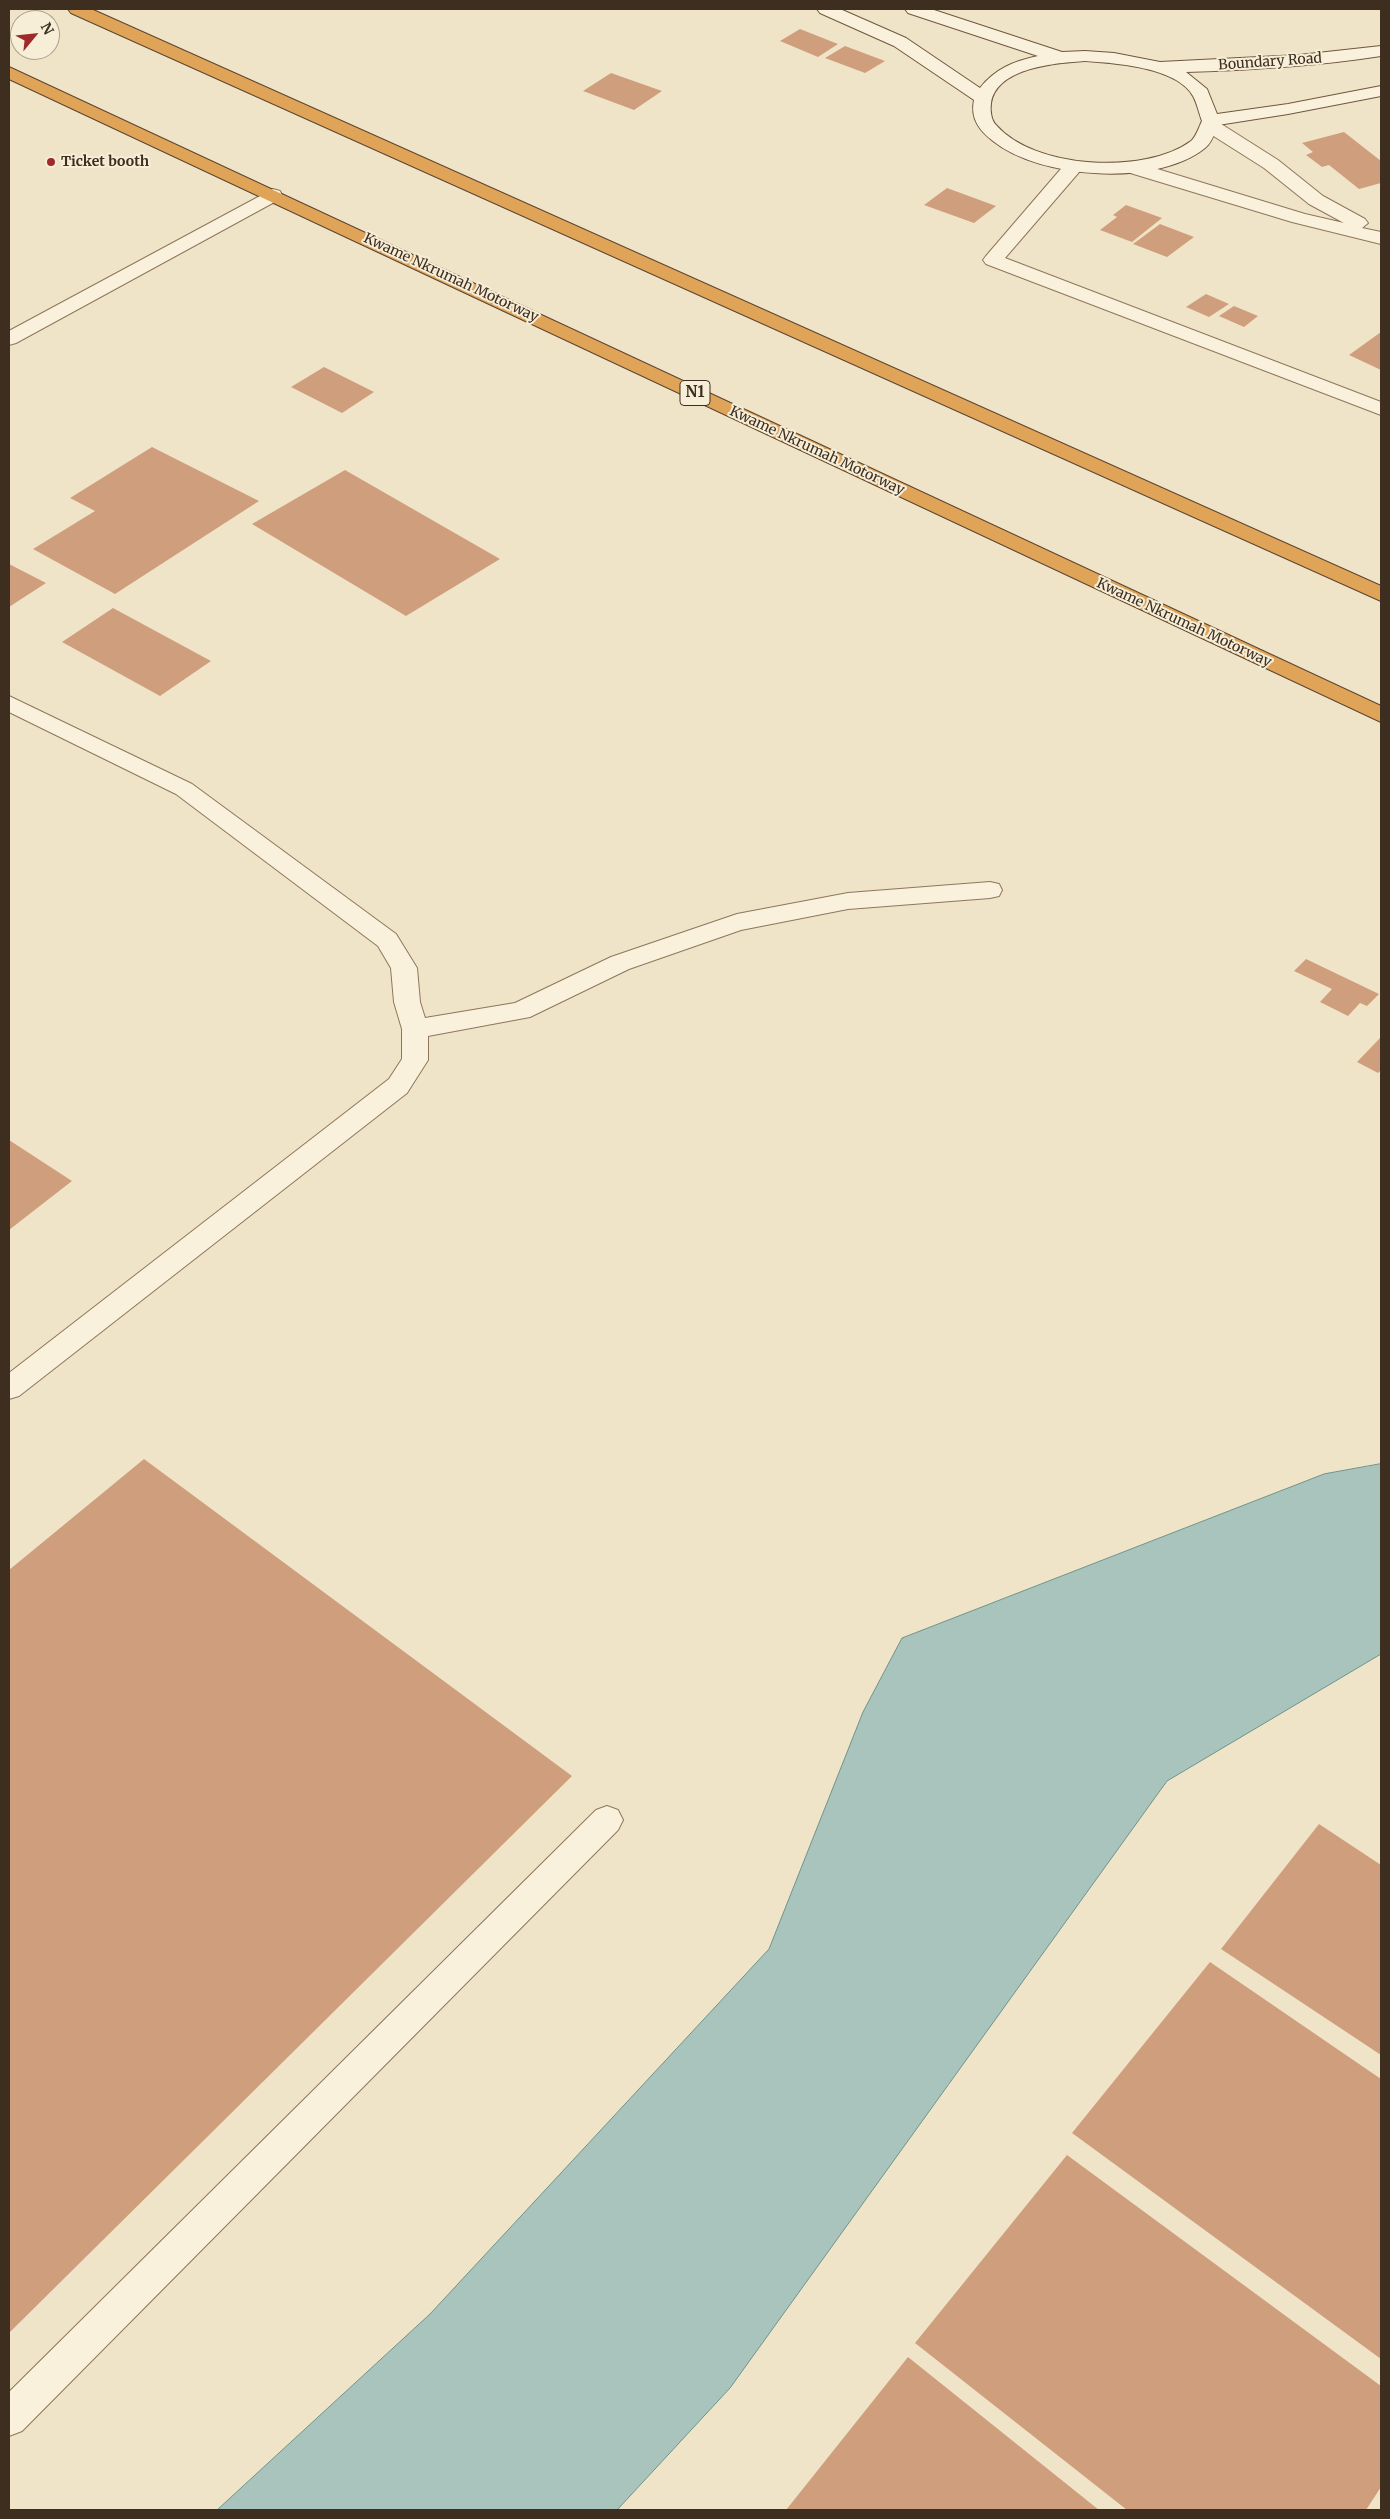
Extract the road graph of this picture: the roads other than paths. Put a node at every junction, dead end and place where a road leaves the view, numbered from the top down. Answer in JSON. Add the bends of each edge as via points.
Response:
{"nodes":[{"id":1,"x":77,"y":9,"type":"edge"},
{"id":2,"x":826,"y":9,"type":"edge"},
{"id":3,"x":914,"y":9,"type":"edge"},
{"id":4,"x":1381,"y":51,"type":"edge"},
{"id":5,"x":1060,"y":57,"type":"junction"},
{"id":6,"x":1158,"y":68,"type":"junction"},
{"id":7,"x":9,"y":72,"type":"edge"},
{"id":8,"x":1381,"y":91,"type":"edge"},
{"id":9,"x":982,"y":98,"type":"junction"},
{"id":10,"x":1211,"y":123,"type":"junction"},
{"id":11,"x":1073,"y":167,"type":"junction"},
{"id":12,"x":1134,"y":168,"type":"junction"},
{"id":13,"x":273,"y":195,"type":"junction"},
{"id":14,"x":1381,"y":236,"type":"edge"},
{"id":15,"x":9,"y":339,"type":"edge"},
{"id":16,"x":1381,"y":409,"type":"edge"},
{"id":17,"x":1381,"y":594,"type":"edge"},
{"id":18,"x":9,"y":703,"type":"edge"},
{"id":19,"x":1381,"y":715,"type":"edge"},
{"id":20,"x":990,"y":890,"type":"dead end"},
{"id":21,"x":415,"y":1029,"type":"junction"},
{"id":22,"x":9,"y":1388,"type":"edge"},
{"id":23,"x":607,"y":1820,"type":"dead end"},
{"id":24,"x":9,"y":2418,"type":"edge"}],
"edges":[{"from":1,"to":17,"type":"highway"},
{"from":2,"to":9,"type":"main road","via":[[900,42]]},
{"from":3,"to":5,"type":"main road","name":"Boundary Road"},
{"from":4,"to":6,"type":"main road","name":"Boundary Road","via":[[1271,64]]},
{"from":5,"to":6,"type":"main road","name":"Boundary Road","via":[[1110,57]]},
{"from":5,"to":9,"type":"main road","name":"Boundary Road","via":[[1038,61],[1002,76]]},
{"from":6,"to":10,"type":"main road","name":"Boundary Road","via":[[1181,78],[1199,91],[1208,105]]},
{"from":7,"to":13,"type":"highway","name":"Kwame Nkrumah Motorway","number":"N1"},
{"from":8,"to":10,"type":"main road"},
{"from":9,"to":11,"type":"main road","via":[[981,110],[994,134],[1027,155]]},
{"from":10,"to":12,"type":"main road","via":[[1202,140],[1185,153]]},
{"from":10,"to":14,"type":"main road","via":[[1316,200]]},
{"from":11,"to":12,"type":"main road","via":[[1100,170]]},
{"from":11,"to":16,"type":"main road","via":[[992,260]]},
{"from":12,"to":14,"type":"main road","via":[[1299,218]]},
{"from":13,"to":15,"type":"main road"},
{"from":13,"to":19,"type":"highway","name":"Kwame Nkrumah Motorway","number":"N1"},
{"from":18,"to":21,"type":"main road","via":[[184,789],[387,940],[404,968],[406,1002]]},
{"from":20,"to":21,"type":"main road","via":[[848,901],[737,922],[620,963],[521,1011]]},
{"from":21,"to":22,"type":"main road","via":[[415,1060],[398,1086]]},
{"from":23,"to":24,"type":"main road"}]}
